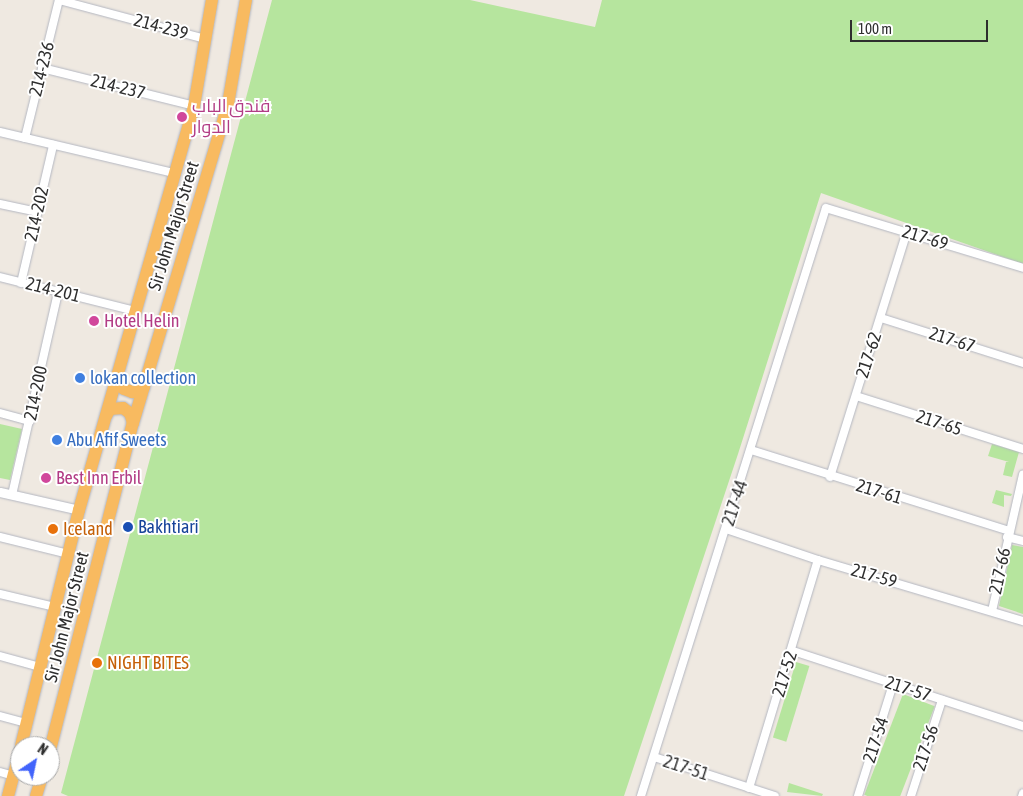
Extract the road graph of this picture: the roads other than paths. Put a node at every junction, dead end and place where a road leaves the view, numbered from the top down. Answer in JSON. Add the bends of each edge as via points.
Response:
{"nodes":[{"id":1,"x":59,"y":0,"type":"edge"},
{"id":2,"x":212,"y":0,"type":"edge"},
{"id":3,"x":246,"y":0,"type":"edge"},
{"id":4,"x":206,"y":39,"type":"junction"},
{"id":5,"x":42,"y":68,"type":"junction"},
{"id":6,"x":194,"y":106,"type":"junction"},
{"id":7,"x":0,"y":132,"type":"edge"},
{"id":8,"x":25,"y":138,"type":"junction"},
{"id":9,"x":53,"y":145,"type":"junction"},
{"id":10,"x":174,"y":173,"type":"junction"},
{"id":11,"x":0,"y":204,"type":"edge"},
{"id":12,"x":826,"y":208,"type":"joint"},
{"id":13,"x":37,"y":212,"type":"junction"},
{"id":14,"x":907,"y":232,"type":"junction"},
{"id":15,"x":1023,"y":268,"type":"edge"},
{"id":16,"x":0,"y":278,"type":"edge"},
{"id":17,"x":21,"y":283,"type":"junction"},
{"id":18,"x":58,"y":292,"type":"junction"},
{"id":19,"x":135,"y":311,"type":"junction"},
{"id":20,"x":881,"y":318,"type":"junction"},
{"id":21,"x":1023,"y":363,"type":"edge"},
{"id":22,"x":118,"y":374,"type":"junction"},
{"id":23,"x":144,"y":387,"type":"junction"},
{"id":24,"x":856,"y":396,"type":"junction"},
{"id":25,"x":0,"y":413,"type":"edge"},
{"id":26,"x":106,"y":416,"type":"junction"},
{"id":27,"x":30,"y":421,"type":"junction"},
{"id":28,"x":133,"y":423,"type":"junction"},
{"id":29,"x":1023,"y":449,"type":"edge"},
{"id":30,"x":751,"y":450,"type":"junction"},
{"id":31,"x":1023,"y":474,"type":"edge"},
{"id":32,"x":830,"y":477,"type":"junction"},
{"id":33,"x":0,"y":492,"type":"edge"},
{"id":34,"x":12,"y":495,"type":"junction"},
{"id":35,"x":79,"y":510,"type":"junction"},
{"id":36,"x":726,"y":529,"type":"junction"},
{"id":37,"x":1008,"y":534,"type":"junction"},
{"id":38,"x":0,"y":538,"type":"edge"},
{"id":39,"x":1023,"y":541,"type":"edge"},
{"id":40,"x":68,"y":554,"type":"junction"},
{"id":41,"x":818,"y":560,"type":"junction"},
{"id":42,"x":0,"y":594,"type":"edge"},
{"id":43,"x":55,"y":607,"type":"junction"},
{"id":44,"x":992,"y":611,"type":"junction"},
{"id":45,"x":1023,"y":621,"type":"edge"},
{"id":46,"x":793,"y":651,"type":"junction"},
{"id":47,"x":0,"y":656,"type":"edge"},
{"id":48,"x":40,"y":667,"type":"junction"},
{"id":49,"x":893,"y":684,"type":"junction"},
{"id":50,"x":942,"y":700,"type":"junction"},
{"id":51,"x":0,"y":716,"type":"edge"},
{"id":52,"x":27,"y":723,"type":"junction"},
{"id":53,"x":1023,"y":726,"type":"edge"},
{"id":54,"x":24,"y":736,"type":"edge"},
{"id":55,"x":54,"y":736,"type":"edge"},
{"id":56,"x":654,"y":757,"type":"junction"},
{"id":57,"x":750,"y":788,"type":"junction"},
{"id":58,"x":641,"y":796,"type":"edge"},
{"id":59,"x":775,"y":796,"type":"edge"},
{"id":60,"x":858,"y":796,"type":"edge"},
{"id":61,"x":911,"y":796,"type":"edge"}],
"edges":[{"from":1,"to":4,"type":"street","name":"214-239"},
{"from":1,"to":5,"type":"street","name":"214-236"},
{"from":2,"to":4,"type":"highway","name":"Sir John Major Street"},
{"from":3,"to":23,"type":"highway","name":"Sir John Major Street","via":[[228,104]]},
{"from":4,"to":6,"type":"highway","name":"Sir John Major Street"},
{"from":5,"to":6,"type":"street","name":"214-237"},
{"from":5,"to":8,"type":"street","name":"214-236"},
{"from":6,"to":10,"type":"highway","name":"Sir John Major Street"},
{"from":7,"to":8,"type":"street"},
{"from":8,"to":9,"type":"street"},
{"from":9,"to":10,"type":"street"},
{"from":9,"to":13,"type":"street","name":"214-202"},
{"from":10,"to":19,"type":"highway","name":"Sir John Major Street"},
{"from":11,"to":13,"type":"street"},
{"from":12,"to":14,"type":"street","name":"217-69"},
{"from":12,"to":30,"type":"street","name":"217-44"},
{"from":13,"to":17,"type":"street","name":"214-202"},
{"from":14,"to":15,"type":"street","name":"217-69"},
{"from":14,"to":20,"type":"street","name":"217-62"},
{"from":16,"to":17,"type":"street","name":"214-201"},
{"from":17,"to":18,"type":"street","name":"214-201"},
{"from":18,"to":19,"type":"street","name":"214-201"},
{"from":18,"to":27,"type":"street","name":"214-200"},
{"from":19,"to":22,"type":"highway","name":"Sir John Major Street"},
{"from":20,"to":21,"type":"street","name":"217-67"},
{"from":20,"to":24,"type":"street","name":"217-62"},
{"from":22,"to":23,"type":"highway","via":[[118,382],[124,389],[136,391]]},
{"from":22,"to":26,"type":"highway","name":"Sir John Major Street"},
{"from":23,"to":28,"type":"highway","name":"Sir John Major Street"},
{"from":24,"to":29,"type":"street","name":"217-65"},
{"from":24,"to":32,"type":"street","name":"217-62"},
{"from":25,"to":27,"type":"street"},
{"from":26,"to":28,"type":"highway","via":[[110,409],[124,408],[130,413]]},
{"from":26,"to":35,"type":"highway","name":"Sir John Major Street"},
{"from":27,"to":34,"type":"street","name":"214-200"},
{"from":28,"to":55,"type":"highway","name":"Sir John Major Street"},
{"from":30,"to":32,"type":"street","name":"217-61"},
{"from":30,"to":36,"type":"street","name":"217-44"},
{"from":31,"to":37,"type":"street","name":"217-66"},
{"from":32,"to":37,"type":"street","name":"217-61"},
{"from":33,"to":34,"type":"street"},
{"from":34,"to":35,"type":"street"},
{"from":35,"to":40,"type":"highway","name":"Sir John Major Street"},
{"from":36,"to":41,"type":"street","name":"217-59"},
{"from":36,"to":56,"type":"street","name":"217-44"},
{"from":37,"to":39,"type":"street","name":"217-61"},
{"from":37,"to":44,"type":"street","name":"217-66"},
{"from":38,"to":40,"type":"street"},
{"from":40,"to":43,"type":"highway","name":"Sir John Major Street"},
{"from":41,"to":44,"type":"street","name":"217-59"},
{"from":41,"to":46,"type":"street","name":"217-52"},
{"from":42,"to":43,"type":"street"},
{"from":43,"to":48,"type":"highway","name":"Sir John Major Street"},
{"from":44,"to":45,"type":"street","name":"217-59"},
{"from":46,"to":49,"type":"street","name":"217-57"},
{"from":46,"to":57,"type":"street","name":"217-52"},
{"from":47,"to":48,"type":"street"},
{"from":48,"to":52,"type":"highway","name":"Sir John Major Street"},
{"from":49,"to":50,"type":"street","name":"217-57"},
{"from":49,"to":60,"type":"street","name":"217-54"},
{"from":50,"to":53,"type":"street","name":"217-57"},
{"from":50,"to":61,"type":"street","name":"217-56"},
{"from":51,"to":52,"type":"street"},
{"from":52,"to":54,"type":"highway","name":"Sir John Major Street"},
{"from":56,"to":57,"type":"street","name":"217-51"},
{"from":56,"to":58,"type":"street","name":"217-44"},
{"from":57,"to":59,"type":"street","name":"217-51"}]}
